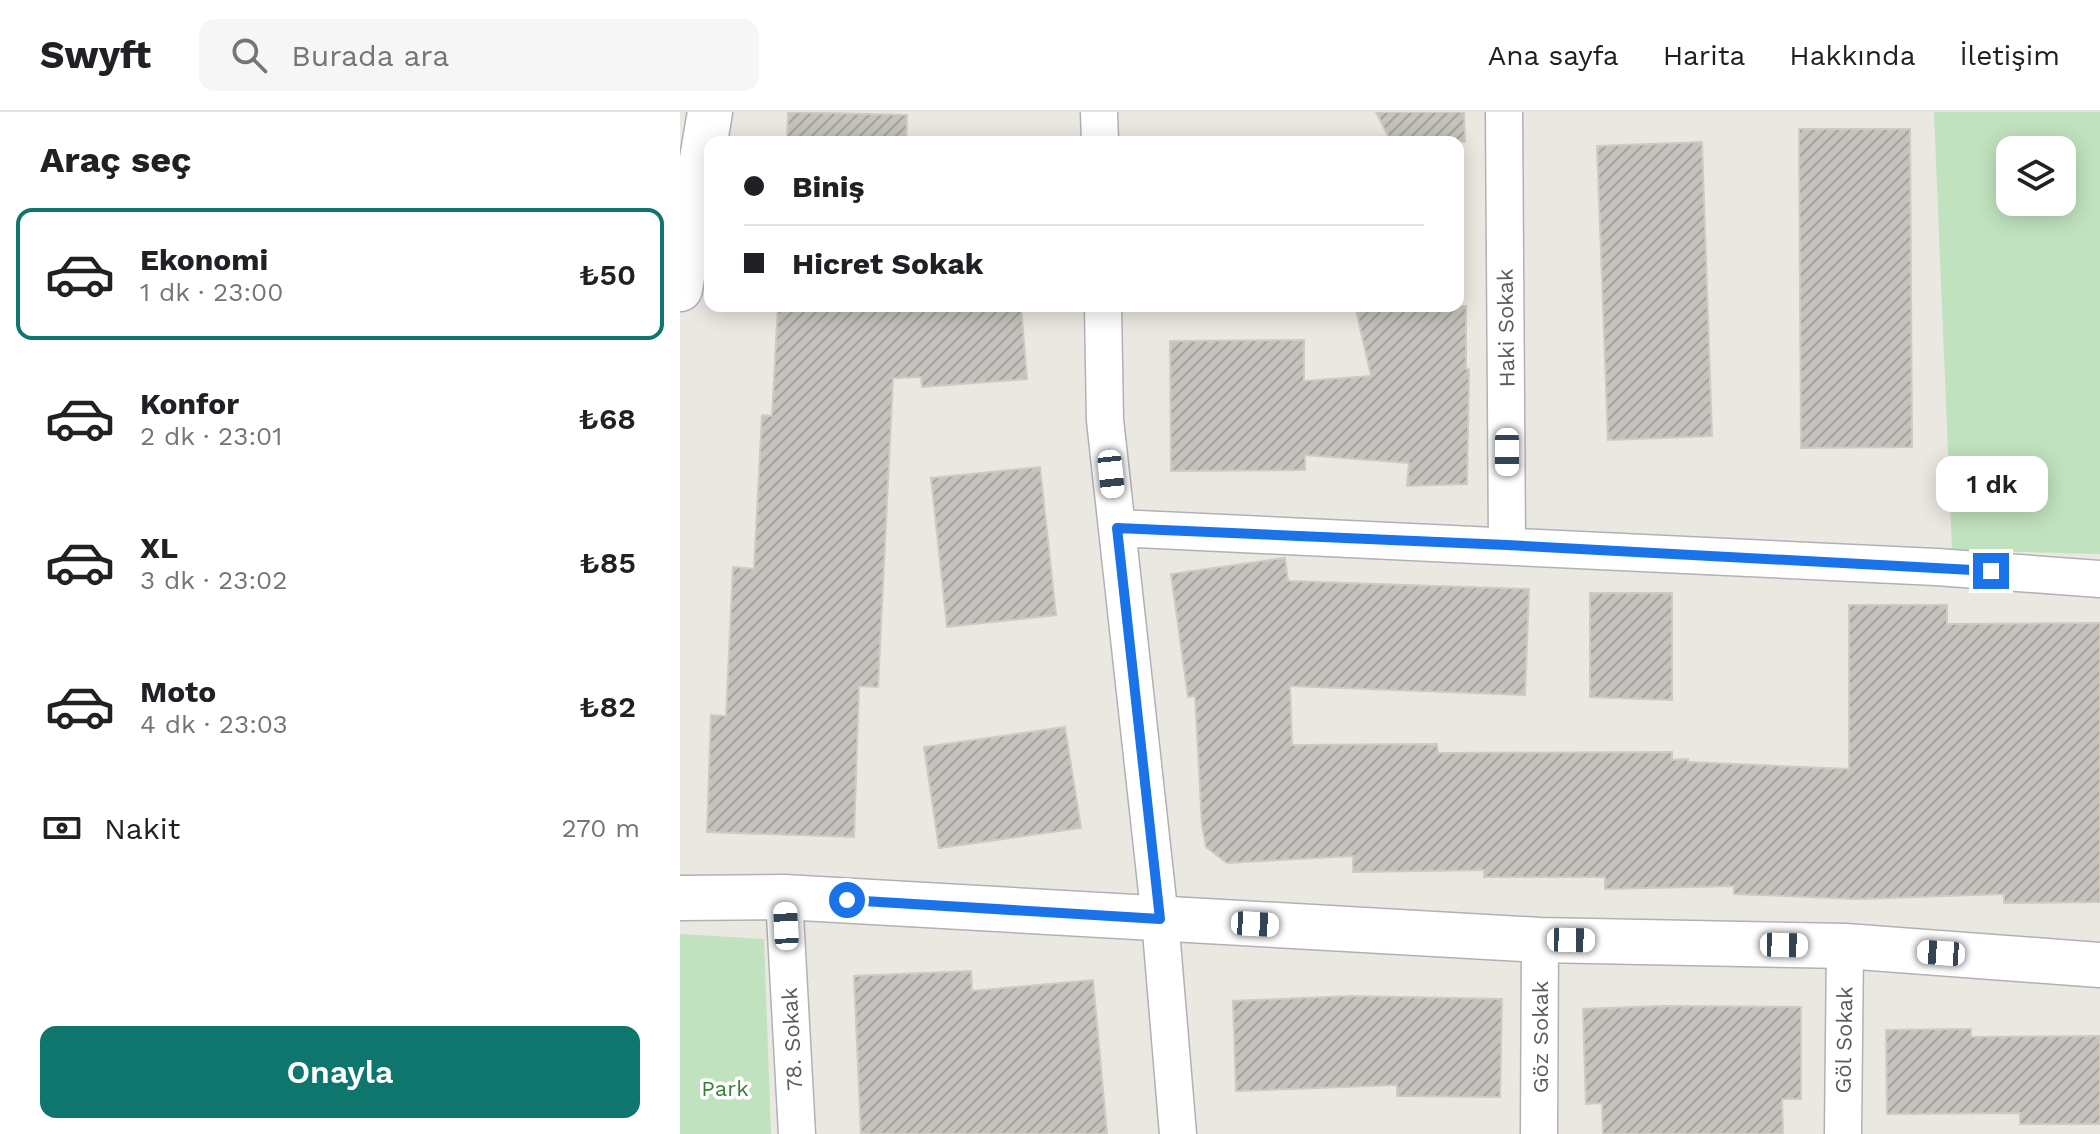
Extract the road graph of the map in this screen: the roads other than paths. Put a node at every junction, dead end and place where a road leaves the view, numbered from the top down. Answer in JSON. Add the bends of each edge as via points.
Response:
{"nodes":[{"id":1,"x":710,"y":112,"type":"edge"},
{"id":2,"x":1099,"y":112,"type":"edge"},
{"id":3,"x":1504,"y":112,"type":"edge"},
{"id":4,"x":706,"y":136,"type":"edge"},
{"id":5,"x":1100,"y":136,"type":"edge"},
{"id":6,"x":704,"y":147,"type":"edge"},
{"id":7,"x":680,"y":289,"type":"edge"},
{"id":8,"x":1103,"y":312,"type":"edge"},
{"id":9,"x":1117,"y":528,"type":"junction"},
{"id":10,"x":1507,"y":545,"type":"junction"},
{"id":11,"x":2100,"y":579,"type":"edge"},
{"id":12,"x":784,"y":897,"type":"junction"},
{"id":13,"x":680,"y":898,"type":"edge"},
{"id":14,"x":1160,"y":919,"type":"junction"},
{"id":15,"x":1540,"y":940,"type":"junction"},
{"id":16,"x":1845,"y":946,"type":"junction"},
{"id":17,"x":2100,"y":965,"type":"edge"},
{"id":18,"x":797,"y":1134,"type":"edge"},
{"id":19,"x":1178,"y":1134,"type":"edge"},
{"id":20,"x":1539,"y":1134,"type":"edge"},
{"id":21,"x":1843,"y":1134,"type":"edge"}],
"edges":[{"from":1,"to":4,"type":"street"},
{"from":2,"to":5,"type":"street"},
{"from":3,"to":10,"type":"street","name":"Haki Sokak"},
{"from":6,"to":7,"type":"street"},
{"from":8,"to":9,"type":"street","via":[[1105,420]]},
{"from":9,"to":10,"type":"street"},
{"from":9,"to":14,"type":"street"},
{"from":10,"to":11,"type":"street"},
{"from":12,"to":13,"type":"street"},
{"from":12,"to":14,"type":"street"},
{"from":12,"to":18,"type":"street","name":"78. Sokak"},
{"from":14,"to":15,"type":"street"},
{"from":14,"to":19,"type":"street"},
{"from":15,"to":16,"type":"street"},
{"from":15,"to":20,"type":"street","name":"Göz Sokak"},
{"from":16,"to":17,"type":"street"},
{"from":16,"to":21,"type":"street","name":"Göl Sokak"}]}
